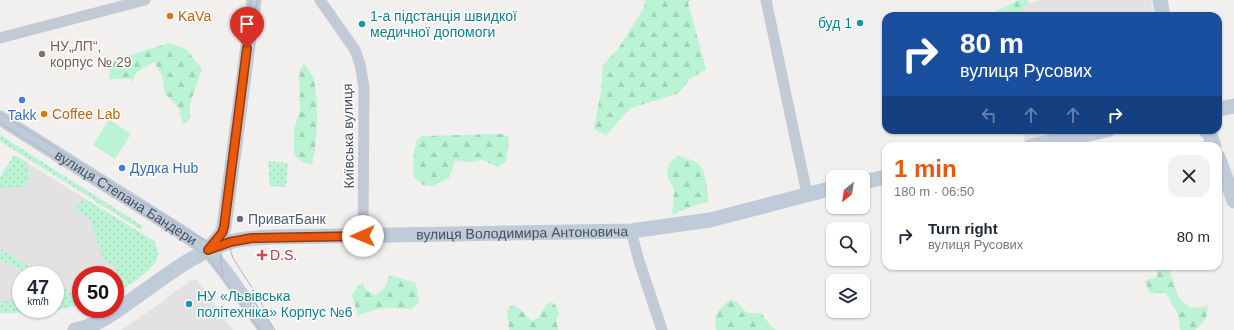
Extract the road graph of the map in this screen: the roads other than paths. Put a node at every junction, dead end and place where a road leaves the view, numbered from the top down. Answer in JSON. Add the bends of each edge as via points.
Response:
{"nodes":[{"id":1,"x":143,"y":0,"type":"edge"},
{"id":2,"x":254,"y":0,"type":"edge"},
{"id":3,"x":320,"y":0,"type":"edge"},
{"id":4,"x":766,"y":0,"type":"edge"},
{"id":5,"x":1160,"y":0,"type":"edge"},
{"id":6,"x":1162,"y":12,"type":"edge"},
{"id":7,"x":0,"y":38,"type":"edge"},
{"id":8,"x":1234,"y":106,"type":"edge"},
{"id":9,"x":1222,"y":108,"type":"edge"},
{"id":10,"x":0,"y":118,"type":"edge"},
{"id":11,"x":1089,"y":134,"type":"edge"},
{"id":12,"x":1050,"y":142,"type":"edge"},
{"id":13,"x":1222,"y":168,"type":"edge"},
{"id":14,"x":882,"y":178,"type":"edge"},
{"id":15,"x":870,"y":180,"type":"edge"},
{"id":16,"x":826,"y":190,"type":"edge"},
{"id":17,"x":807,"y":194,"type":"junction"},
{"id":18,"x":1234,"y":201,"type":"edge"},
{"id":19,"x":631,"y":231,"type":"junction"},
{"id":20,"x":363,"y":236,"type":"junction"},
{"id":21,"x":208,"y":250,"type":"junction"},
{"id":22,"x":103,"y":324,"type":"edge"},
{"id":23,"x":75,"y":330,"type":"edge"},
{"id":24,"x":266,"y":330,"type":"edge"},
{"id":25,"x":662,"y":330,"type":"edge"}],
"edges":[{"from":1,"to":7,"type":"street"},
{"from":2,"to":21,"type":"main road","via":[[224,227]]},
{"from":3,"to":20,"type":"street","name":"Київська вулиця","via":[[355,50],[360,64],[364,87]]},
{"from":4,"to":17,"type":"street"},
{"from":5,"to":6,"type":"main road"},
{"from":8,"to":9,"type":"main road"},
{"from":10,"to":21,"type":"main road","name":"вулиця Степана Бандери"},
{"from":11,"to":12,"type":"main road"},
{"from":13,"to":18,"type":"main road"},
{"from":14,"to":15,"type":"main road"},
{"from":16,"to":17,"type":"main road","name":"вулиця Володимира Антоновича"},
{"from":17,"to":19,"type":"main road","name":"вулиця Володимира Антоновича","via":[[710,220]]},
{"from":19,"to":20,"type":"main road","name":"вулиця Володимира Антоновича"},
{"from":19,"to":25,"type":"street"},
{"from":20,"to":21,"type":"main road","name":"вулиця Володимира Антоновича","via":[[252,238]]},
{"from":21,"to":22,"type":"main road","via":[[183,264]]},
{"from":21,"to":24,"type":"main road","name":"вулиця Степана Бандери"},
{"from":22,"to":23,"type":"main road"}]}
